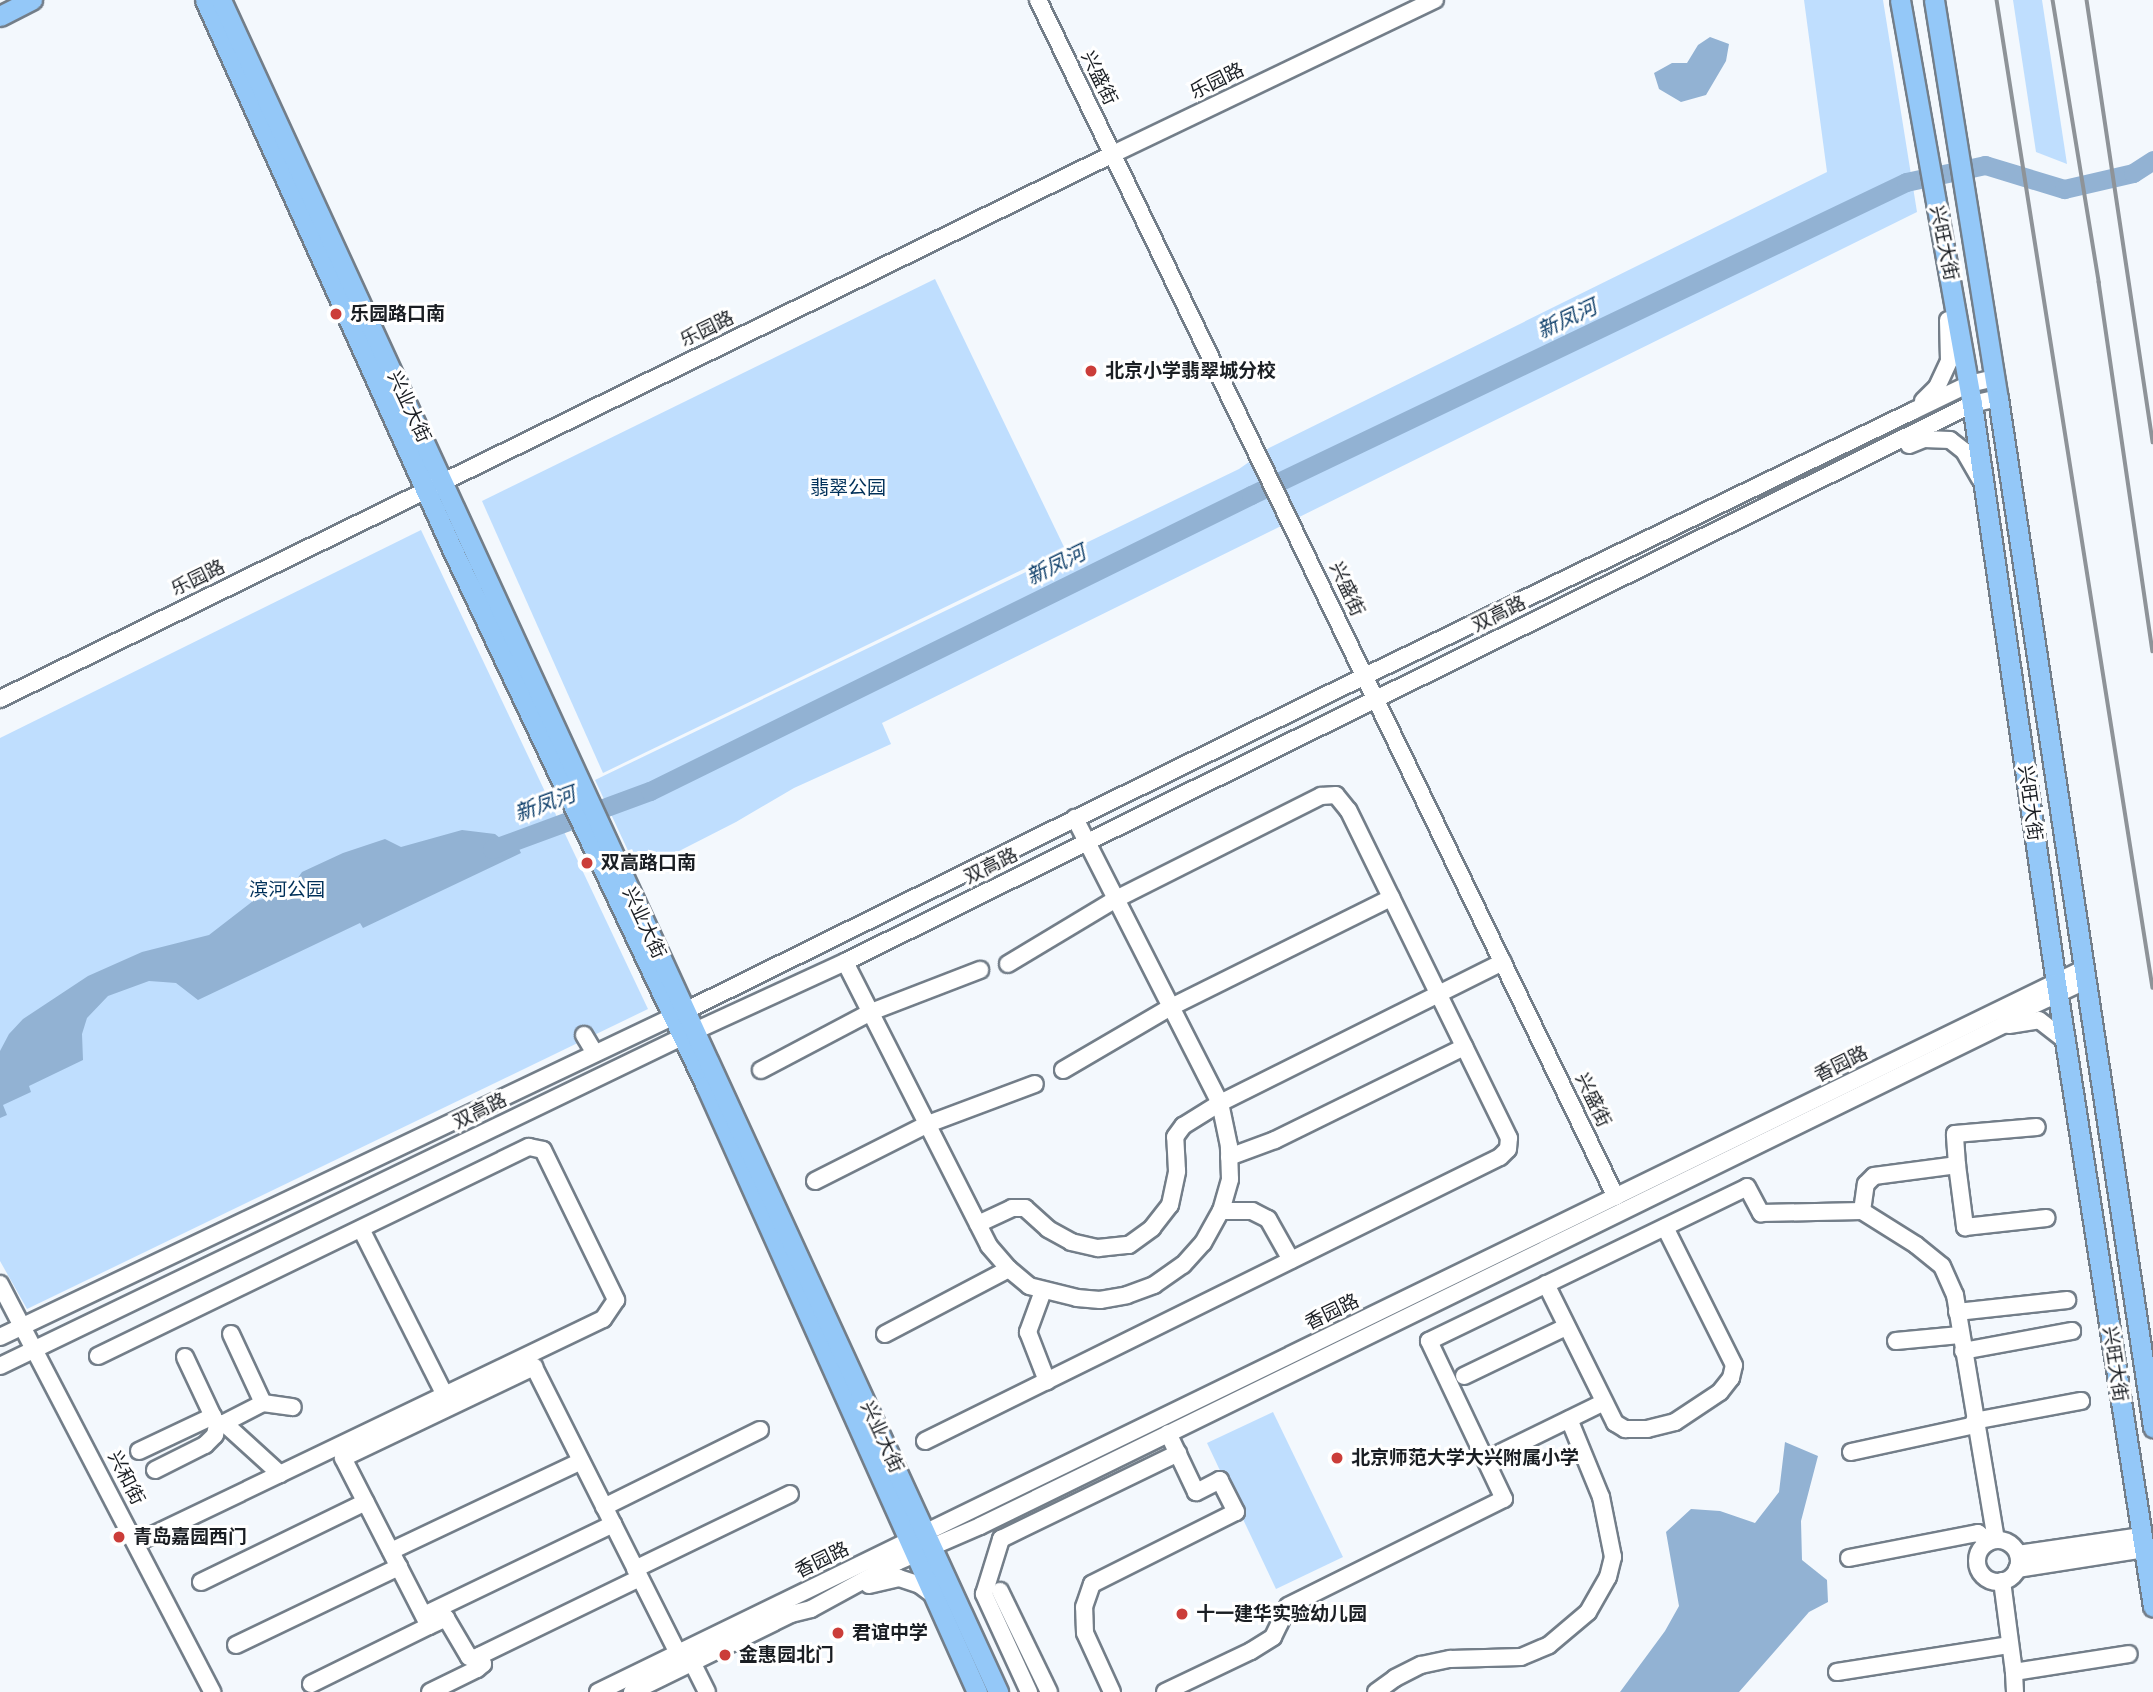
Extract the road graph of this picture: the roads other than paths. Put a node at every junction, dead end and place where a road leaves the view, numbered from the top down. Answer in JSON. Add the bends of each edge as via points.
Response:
{"nodes":[{"id":1,"x":32,"y":0,"type":"edge"},
{"id":2,"x":205,"y":0,"type":"edge"},
{"id":3,"x":221,"y":0,"type":"edge"},
{"id":4,"x":1038,"y":0,"type":"edge"},
{"id":5,"x":1435,"y":0,"type":"edge"},
{"id":6,"x":1900,"y":0,"type":"edge"},
{"id":7,"x":1934,"y":0,"type":"edge"},
{"id":8,"x":0,"y":16,"type":"edge"},
{"id":9,"x":1113,"y":154,"type":"junction"},
{"id":10,"x":1944,"y":244,"type":"junction"},
{"id":11,"x":1989,"y":343,"type":"junction"},
{"id":12,"x":1963,"y":347,"type":"junction"},
{"id":13,"x":1994,"y":378,"type":"junction"},
{"id":14,"x":1969,"y":384,"type":"junction"},
{"id":15,"x":1998,"y":398,"type":"junction"},
{"id":16,"x":1972,"y":404,"type":"junction"},
{"id":17,"x":1913,"y":411,"type":"junction"},
{"id":18,"x":2007,"y":461,"type":"junction"},
{"id":19,"x":1847,"y":466,"type":"junction"},
{"id":20,"x":1983,"y":477,"type":"junction"},
{"id":21,"x":434,"y":486,"type":"junction"},
{"id":22,"x":1365,"y":676,"type":"junction"},
{"id":23,"x":1375,"y":698,"type":"junction"},
{"id":24,"x":0,"y":699,"type":"edge"},
{"id":25,"x":1075,"y":818,"type":"junction"},
{"id":26,"x":1087,"y":842,"type":"junction"},
{"id":27,"x":1391,"y":898,"type":"junction"},
{"id":28,"x":1116,"y":899,"type":"junction"},
{"id":29,"x":845,"y":962,"type":"junction"},
{"id":30,"x":1503,"y":962,"type":"junction"},
{"id":31,"x":1008,"y":964,"type":"dead end"},
{"id":32,"x":980,"y":970,"type":"dead end"},
{"id":33,"x":2084,"y":975,"type":"junction"},
{"id":34,"x":2057,"y":988,"type":"junction"},
{"id":35,"x":1438,"y":994,"type":"junction"},
{"id":36,"x":1171,"y":1007,"type":"junction"},
{"id":37,"x":871,"y":1012,"type":"junction"},
{"id":38,"x":679,"y":1013,"type":"junction"},
{"id":39,"x":2003,"y":1025,"type":"junction"},
{"id":40,"x":584,"y":1034,"type":"dead end"},
{"id":41,"x":688,"y":1034,"type":"junction"},
{"id":42,"x":2065,"y":1040,"type":"junction"},
{"id":43,"x":1464,"y":1047,"type":"junction"},
{"id":44,"x":595,"y":1053,"type":"junction"},
{"id":45,"x":761,"y":1070,"type":"dead end"},
{"id":46,"x":1063,"y":1070,"type":"dead end"},
{"id":47,"x":1035,"y":1084,"type":"dead end"},
{"id":48,"x":1220,"y":1103,"type":"junction"},
{"id":49,"x":928,"y":1124,"type":"junction"},
{"id":50,"x":2037,"y":1128,"type":"dead end"},
{"id":51,"x":1229,"y":1157,"type":"junction"},
{"id":52,"x":1957,"y":1165,"type":"junction"},
{"id":53,"x":815,"y":1181,"type":"dead end"},
{"id":54,"x":1616,"y":1196,"type":"junction"},
{"id":55,"x":1221,"y":1210,"type":"junction"},
{"id":56,"x":1862,"y":1211,"type":"junction"},
{"id":57,"x":2047,"y":1218,"type":"dead end"},
{"id":58,"x":978,"y":1224,"type":"junction"},
{"id":59,"x":1665,"y":1227,"type":"junction"},
{"id":60,"x":362,"y":1229,"type":"junction"},
{"id":61,"x":1291,"y":1260,"type":"junction"},
{"id":62,"x":1009,"y":1269,"type":"junction"},
{"id":63,"x":0,"y":1284,"type":"edge"},
{"id":64,"x":1546,"y":1284,"type":"junction"},
{"id":65,"x":1043,"y":1291,"type":"junction"},
{"id":66,"x":2067,"y":1300,"type":"dead end"},
{"id":67,"x":1957,"y":1312,"type":"junction"},
{"id":68,"x":23,"y":1326,"type":"junction"},
{"id":69,"x":1566,"y":1327,"type":"junction"},
{"id":70,"x":2072,"y":1331,"type":"dead end"},
{"id":71,"x":231,"y":1334,"type":"dead end"},
{"id":72,"x":885,"y":1334,"type":"dead end"},
{"id":73,"x":0,"y":1336,"type":"edge"},
{"id":74,"x":1896,"y":1341,"type":"dead end"},
{"id":75,"x":1961,"y":1343,"type":"junction"},
{"id":76,"x":35,"y":1349,"type":"junction"},
{"id":77,"x":98,"y":1356,"type":"dead end"},
{"id":78,"x":185,"y":1357,"type":"dead end"},
{"id":79,"x":0,"y":1366,"type":"edge"},
{"id":80,"x":1464,"y":1376,"type":"dead end"},
{"id":81,"x":1047,"y":1381,"type":"junction"},
{"id":82,"x":445,"y":1395,"type":"junction"},
{"id":83,"x":2081,"y":1401,"type":"dead end"},
{"id":84,"x":1604,"y":1402,"type":"junction"},
{"id":85,"x":263,"y":1403,"type":"junction"},
{"id":86,"x":293,"y":1407,"type":"dead end"},
{"id":87,"x":1569,"y":1419,"type":"junction"},
{"id":88,"x":218,"y":1421,"type":"junction"},
{"id":89,"x":1975,"y":1423,"type":"junction"},
{"id":90,"x":2153,"y":1427,"type":"edge"},
{"id":91,"x":760,"y":1430,"type":"dead end"},
{"id":92,"x":1168,"y":1433,"type":"junction"},
{"id":93,"x":925,"y":1441,"type":"dead end"},
{"id":94,"x":139,"y":1451,"type":"dead end"},
{"id":95,"x":1851,"y":1452,"type":"dead end"},
{"id":96,"x":1178,"y":1453,"type":"junction"},
{"id":97,"x":1498,"y":1454,"type":"dead end"},
{"id":98,"x":581,"y":1461,"type":"junction"},
{"id":99,"x":155,"y":1470,"type":"dead end"},
{"id":100,"x":281,"y":1474,"type":"junction"},
{"id":101,"x":790,"y":1494,"type":"dead end"},
{"id":102,"x":366,"y":1502,"type":"junction"},
{"id":103,"x":604,"y":1507,"type":"junction"},
{"id":104,"x":613,"y":1524,"type":"junction"},
{"id":105,"x":1993,"y":1541,"type":"junction"},
{"id":106,"x":2143,"y":1542,"type":"junction"},
{"id":107,"x":136,"y":1543,"type":"junction"},
{"id":108,"x":920,"y":1544,"type":"junction"},
{"id":109,"x":391,"y":1551,"type":"junction"},
{"id":110,"x":1849,"y":1558,"type":"dead end"},
{"id":111,"x":2018,"y":1561,"type":"junction"},
{"id":112,"x":399,"y":1567,"type":"junction"},
{"id":113,"x":638,"y":1573,"type":"junction"},
{"id":114,"x":2002,"y":1581,"type":"junction"},
{"id":115,"x":201,"y":1582,"type":"dead end"},
{"id":116,"x":847,"y":1591,"type":"junction"},
{"id":117,"x":1000,"y":1591,"type":"dead end"},
{"id":118,"x":932,"y":1594,"type":"junction"},
{"id":119,"x":2153,"y":1607,"type":"edge"},
{"id":120,"x":426,"y":1620,"type":"junction"},
{"id":121,"x":236,"y":1645,"type":"dead end"},
{"id":122,"x":2010,"y":1645,"type":"junction"},
{"id":123,"x":2129,"y":1654,"type":"dead end"},
{"id":124,"x":685,"y":1655,"type":"junction"},
{"id":125,"x":480,"y":1656,"type":"junction"},
{"id":126,"x":1838,"y":1672,"type":"dead end"},
{"id":127,"x":2014,"y":1672,"type":"junction"},
{"id":128,"x":312,"y":1684,"type":"dead end"},
{"id":129,"x":212,"y":1692,"type":"edge"},
{"id":130,"x":429,"y":1692,"type":"edge"},
{"id":131,"x":598,"y":1692,"type":"edge"},
{"id":132,"x":632,"y":1692,"type":"edge"},
{"id":133,"x":707,"y":1692,"type":"edge"},
{"id":134,"x":976,"y":1692,"type":"edge"},
{"id":135,"x":998,"y":1692,"type":"edge"},
{"id":136,"x":1029,"y":1692,"type":"edge"},
{"id":137,"x":1049,"y":1692,"type":"edge"},
{"id":138,"x":1112,"y":1692,"type":"edge"},
{"id":139,"x":1165,"y":1692,"type":"edge"},
{"id":140,"x":1376,"y":1692,"type":"edge"},
{"id":141,"x":2015,"y":1692,"type":"edge"}],
"edges":[{"from":1,"to":8,"type":"main road"},
{"from":2,"to":21,"type":"main road","name":"兴业大街"},
{"from":3,"to":21,"type":"main road","name":"兴业大街"},
{"from":4,"to":9,"type":"street","name":"兴盛街"},
{"from":5,"to":9,"type":"street","name":"乐园路"},
{"from":6,"to":10,"type":"main road","name":"兴旺大街"},
{"from":7,"to":11,"type":"main road","name":"兴旺大街"},
{"from":9,"to":21,"type":"street","name":"乐园路"},
{"from":9,"to":22,"type":"street","name":"兴盛街"},
{"from":10,"to":12,"type":"main road","name":"兴旺大街"},
{"from":10,"to":17,"type":"street","via":[[1950,361],[1937,387]]},
{"from":11,"to":12,"type":"main road","via":[[1975,355]]},
{"from":11,"to":13,"type":"main road","name":"兴旺大街"},
{"from":12,"to":14,"type":"main road","name":"兴旺大街"},
{"from":13,"to":14,"type":"street","name":"双高路"},
{"from":13,"to":15,"type":"main road","name":"兴旺大街"},
{"from":14,"to":16,"type":"main road","name":"兴旺大街"},
{"from":14,"to":17,"type":"street","name":"双高路"},
{"from":15,"to":16,"type":"street","name":"双高路"},
{"from":15,"to":18,"type":"main road","name":"兴旺大街"},
{"from":16,"to":19,"type":"street","name":"双高路"},
{"from":16,"to":20,"type":"main road","name":"兴旺大街"},
{"from":17,"to":22,"type":"street","name":"双高路"},
{"from":18,"to":20,"type":"main road","via":[[1993,455]]},
{"from":18,"to":33,"type":"main road","name":"兴旺大街"},
{"from":19,"to":20,"type":"street","via":[[1937,437],[1964,451]]},
{"from":19,"to":23,"type":"street","name":"双高路"},
{"from":20,"to":34,"type":"main road","name":"兴旺大街"},
{"from":21,"to":24,"type":"street","name":"乐园路"},
{"from":21,"to":38,"type":"main road","name":"兴业大街"},
{"from":22,"to":23,"type":"street","name":"兴盛街"},
{"from":22,"to":25,"type":"street","name":"双高路"},
{"from":23,"to":26,"type":"street","name":"双高路"},
{"from":23,"to":30,"type":"street","name":"兴盛街"},
{"from":25,"to":26,"type":"street"},
{"from":25,"to":38,"type":"street","name":"双高路"},
{"from":26,"to":28,"type":"street"},
{"from":26,"to":29,"type":"street","name":"双高路"},
{"from":27,"to":28,"type":"street","via":[[1348,810],[1336,795],[1321,796]]},
{"from":27,"to":35,"type":"street"},
{"from":27,"to":36,"type":"street"},
{"from":28,"to":31,"type":"street"},
{"from":28,"to":36,"type":"street"},
{"from":29,"to":37,"type":"street"},
{"from":29,"to":41,"type":"street","name":"双高路"},
{"from":30,"to":35,"type":"street"},
{"from":30,"to":54,"type":"street","name":"兴盛街"},
{"from":32,"to":37,"type":"street"},
{"from":33,"to":34,"type":"street","name":"香园路"},
{"from":33,"to":90,"type":"main road","name":"兴旺大街"},
{"from":34,"to":39,"type":"street","name":"香园路"},
{"from":34,"to":42,"type":"main road","name":"兴旺大街"},
{"from":34,"to":54,"type":"street","name":"香园路"},
{"from":35,"to":43,"type":"street"},
{"from":35,"to":48,"type":"street"},
{"from":36,"to":46,"type":"street"},
{"from":36,"to":48,"type":"street"},
{"from":37,"to":45,"type":"street"},
{"from":37,"to":49,"type":"street"},
{"from":38,"to":41,"type":"main road","name":"兴业大街"},
{"from":38,"to":44,"type":"street","name":"双高路"},
{"from":39,"to":42,"type":"street","via":[[2039,1020]]},
{"from":39,"to":92,"type":"street","name":"香园路"},
{"from":40,"to":44,"type":"street"},
{"from":41,"to":76,"type":"street","name":"双高路"},
{"from":41,"to":108,"type":"main road","name":"兴业大街"},
{"from":42,"to":106,"type":"main road","name":"兴旺大街"},
{"from":43,"to":51,"type":"street","via":[[1275,1140]]},
{"from":43,"to":61,"type":"street","via":[[1509,1138],[1508,1149]]},
{"from":44,"to":68,"type":"street","name":"双高路"},
{"from":47,"to":49,"type":"street"},
{"from":48,"to":51,"type":"street"},
{"from":48,"to":58,"type":"street","via":[[1183,1126],[1175,1137],[1177,1171],[1170,1205],[1152,1228],[1129,1245],[1098,1248],[1071,1242],[1025,1208],[1012,1208]]},
{"from":49,"to":53,"type":"street"},
{"from":49,"to":58,"type":"street"},
{"from":50,"to":52,"type":"street","via":[[1955,1134]]},
{"from":51,"to":55,"type":"street","via":[[1230,1179]]},
{"from":52,"to":56,"type":"street","via":[[1874,1176],[1866,1184]]},
{"from":52,"to":57,"type":"street","via":[[1965,1227]]},
{"from":54,"to":108,"type":"street","name":"香园路"},
{"from":55,"to":61,"type":"street","via":[[1252,1211],[1268,1219]]},
{"from":55,"to":65,"type":"street","via":[[1203,1243],[1183,1265],[1154,1285],[1100,1300]]},
{"from":56,"to":59,"type":"street","via":[[1761,1213],[1747,1187]]},
{"from":56,"to":67,"type":"street","via":[[1942,1266]]},
{"from":58,"to":62,"type":"street"},
{"from":59,"to":64,"type":"street"},
{"from":59,"to":84,"type":"street","via":[[1734,1365],[1731,1378],[1698,1409],[1675,1422],[1647,1429],[1625,1429],[1615,1423]]},
{"from":60,"to":77,"type":"street"},
{"from":60,"to":82,"type":"street"},
{"from":60,"to":82,"type":"street","via":[[529,1147],[543,1150],[616,1300],[603,1319]]},
{"from":61,"to":81,"type":"street"},
{"from":62,"to":65,"type":"street"},
{"from":62,"to":72,"type":"street"},
{"from":63,"to":68,"type":"street","name":"兴和街"},
{"from":64,"to":69,"type":"street"},
{"from":64,"to":139,"type":"street","via":[[1429,1341],[1503,1499],[1288,1606],[1273,1637]]},
{"from":65,"to":81,"type":"street","via":[[1028,1332]]},
{"from":66,"to":67,"type":"street"},
{"from":67,"to":75,"type":"street"},
{"from":68,"to":73,"type":"street","name":"双高路"},
{"from":68,"to":76,"type":"street","name":"兴和街"},
{"from":69,"to":80,"type":"street"},
{"from":69,"to":84,"type":"street"},
{"from":70,"to":75,"type":"street"},
{"from":71,"to":85,"type":"street"},
{"from":74,"to":75,"type":"street"},
{"from":75,"to":89,"type":"street"},
{"from":76,"to":79,"type":"street","name":"双高路"},
{"from":76,"to":107,"type":"street","name":"兴和街"},
{"from":78,"to":88,"type":"street"},
{"from":81,"to":93,"type":"street"},
{"from":82,"to":100,"type":"street"},
{"from":83,"to":89,"type":"street"},
{"from":84,"to":87,"type":"street"},
{"from":85,"to":86,"type":"street"},
{"from":85,"to":88,"type":"street"},
{"from":87,"to":97,"type":"street"},
{"from":87,"to":140,"type":"street","via":[[1601,1497],[1613,1557],[1608,1577],[1588,1612],[1549,1645],[1521,1657],[1450,1659],[1421,1665]]},
{"from":88,"to":94,"type":"street"},
{"from":88,"to":99,"type":"street","via":[[215,1435],[205,1445]]},
{"from":88,"to":100,"type":"street"},
{"from":89,"to":95,"type":"street"},
{"from":89,"to":105,"type":"street"},
{"from":91,"to":103,"type":"street"},
{"from":92,"to":96,"type":"street"},
{"from":92,"to":108,"type":"street","name":"香园路"},
{"from":96,"to":136,"type":"street","via":[[1001,1539],[984,1594]]},
{"from":96,"to":138,"type":"street","via":[[1196,1492],[1220,1480],[1236,1512],[1091,1584],[1084,1607],[1085,1633]]},
{"from":98,"to":102,"type":"street","via":[[534,1367],[343,1458]]},
{"from":98,"to":103,"type":"street"},
{"from":98,"to":109,"type":"street"},
{"from":100,"to":107,"type":"street"},
{"from":101,"to":113,"type":"street"},
{"from":102,"to":109,"type":"street"},
{"from":102,"to":115,"type":"street"},
{"from":103,"to":104,"type":"street"},
{"from":104,"to":113,"type":"street"},
{"from":104,"to":120,"type":"street"},
{"from":105,"to":110,"type":"street","via":[[1978,1533]]},
{"from":105,"to":111,"type":"street","via":[[2010,1543]]},
{"from":105,"to":114,"type":"street","via":[[1978,1557],[1979,1570],[1989,1579]]},
{"from":106,"to":111,"type":"street"},
{"from":106,"to":119,"type":"main road","name":"兴旺大街"},
{"from":107,"to":129,"type":"street","name":"兴和街"},
{"from":108,"to":116,"type":"street","name":"香园路"},
{"from":108,"to":118,"type":"main road","name":"兴业大街"},
{"from":108,"to":124,"type":"street","name":"香园路"},
{"from":108,"to":135,"type":"main road","name":"兴业大街"},
{"from":109,"to":112,"type":"street"},
{"from":111,"to":114,"type":"street"},
{"from":112,"to":120,"type":"street"},
{"from":112,"to":121,"type":"street"},
{"from":113,"to":124,"type":"street"},
{"from":113,"to":125,"type":"street"},
{"from":114,"to":122,"type":"street"},
{"from":116,"to":118,"type":"street","via":[[899,1578]]},
{"from":116,"to":124,"type":"street","name":"香园路","via":[[811,1609]]},
{"from":117,"to":137,"type":"street"},
{"from":118,"to":134,"type":"main road","name":"兴业大街"},
{"from":120,"to":125,"type":"street","via":[[446,1618],[469,1657]]},
{"from":120,"to":128,"type":"street"},
{"from":122,"to":126,"type":"street"},
{"from":122,"to":127,"type":"street"},
{"from":123,"to":127,"type":"street"},
{"from":124,"to":131,"type":"street","name":"香园路"},
{"from":124,"to":132,"type":"street","name":"香园路"},
{"from":124,"to":133,"type":"street"},
{"from":125,"to":130,"type":"street","via":[[483,1664],[477,1669]]},
{"from":127,"to":141,"type":"street"}]}
